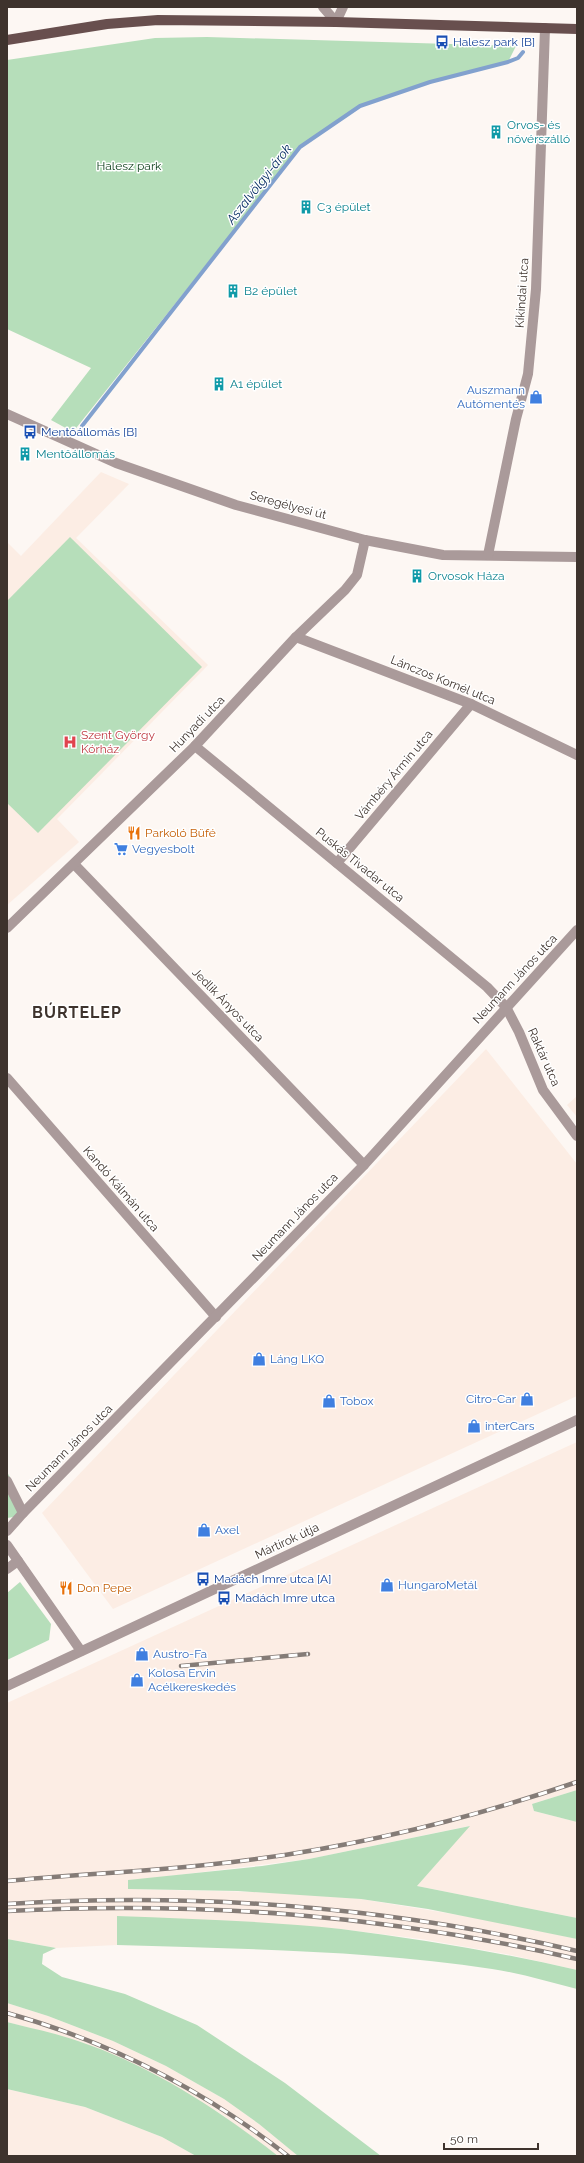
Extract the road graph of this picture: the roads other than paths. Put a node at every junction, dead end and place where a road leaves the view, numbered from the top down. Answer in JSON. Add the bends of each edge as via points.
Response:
{"nodes":[{"id":1,"x":323,"y":7,"type":"edge"},
{"id":2,"x":343,"y":7,"type":"edge"},
{"id":3,"x":336,"y":22,"type":"junction"},
{"id":4,"x":545,"y":28,"type":"junction"},
{"id":5,"x":577,"y":29,"type":"edge"},
{"id":6,"x":7,"y":40,"type":"edge"},
{"id":7,"x":7,"y":414,"type":"edge"},
{"id":8,"x":365,"y":540,"type":"junction"},
{"id":9,"x":488,"y":555,"type":"junction"},
{"id":10,"x":577,"y":557,"type":"edge"},
{"id":11,"x":296,"y":636,"type":"junction"},
{"id":12,"x":471,"y":704,"type":"junction"},
{"id":13,"x":195,"y":746,"type":"junction"},
{"id":14,"x":577,"y":755,"type":"edge"},
{"id":15,"x":337,"y":863,"type":"junction"},
{"id":16,"x":74,"y":864,"type":"junction"},
{"id":17,"x":7,"y":928,"type":"edge"},
{"id":18,"x":577,"y":930,"type":"edge"},
{"id":19,"x":506,"y":1007,"type":"junction"},
{"id":20,"x":7,"y":1078,"type":"edge"},
{"id":21,"x":577,"y":1136,"type":"edge"},
{"id":22,"x":364,"y":1165,"type":"junction"},
{"id":23,"x":216,"y":1317,"type":"junction"},
{"id":24,"x":577,"y":1420,"type":"edge"},
{"id":25,"x":7,"y":1481,"type":"edge"},
{"id":26,"x":23,"y":1513,"type":"junction"},
{"id":27,"x":7,"y":1531,"type":"edge"},
{"id":28,"x":7,"y":1545,"type":"edge"},
{"id":29,"x":18,"y":1561,"type":"junction"},
{"id":30,"x":7,"y":1569,"type":"edge"},
{"id":31,"x":81,"y":1651,"type":"junction"},
{"id":32,"x":7,"y":1686,"type":"edge"}],
"edges":[{"from":1,"to":3,"type":"street"},
{"from":2,"to":3,"type":"street"},
{"from":3,"to":4,"type":"main road"},
{"from":3,"to":6,"type":"main road","via":[[158,20],[106,24]]},
{"from":4,"to":5,"type":"main road"},
{"from":4,"to":9,"type":"street","name":"Kikindai utca","via":[[536,289],[529,366]]},
{"from":7,"to":8,"type":"street","name":"Seregélyesi út","via":[[116,463],[236,505]]},
{"from":8,"to":9,"type":"street","name":"Seregélyesi út","via":[[443,555]]},
{"from":8,"to":11,"type":"street","name":"Hunyadi utca","via":[[357,575],[345,590]]},
{"from":9,"to":10,"type":"street","name":"Seregélyesi út"},
{"from":11,"to":12,"type":"street","name":"Lánczos Kornél utca"},
{"from":11,"to":13,"type":"street","name":"Hunyadi utca"},
{"from":12,"to":14,"type":"street","name":"Lánczos Kornél utca"},
{"from":12,"to":15,"type":"street","name":"Vámbéry Ármin utca"},
{"from":13,"to":15,"type":"street","name":"Puskás Tivadar utca"},
{"from":13,"to":16,"type":"street","name":"Hunyadi utca"},
{"from":15,"to":19,"type":"street","name":"Puskás Tivadar utca","via":[[487,987]]},
{"from":16,"to":17,"type":"street","name":"Hunyadi utca"},
{"from":16,"to":22,"type":"street","name":"Jedlik Ányos utca"},
{"from":18,"to":19,"type":"street","name":"Neumann János utca"},
{"from":19,"to":21,"type":"street","name":"Raktár utca","via":[[544,1090]]},
{"from":19,"to":22,"type":"street","name":"Neumann János utca"},
{"from":20,"to":23,"type":"street","name":"Kandó Kálmán utca"},
{"from":22,"to":23,"type":"street","name":"Neumann János utca"},
{"from":23,"to":26,"type":"street","name":"Neumann János utca"},
{"from":24,"to":31,"type":"street","name":"Mártírok útja"},
{"from":25,"to":26,"type":"street"},
{"from":26,"to":27,"type":"street"},
{"from":28,"to":29,"type":"street"},
{"from":29,"to":30,"type":"street"},
{"from":29,"to":31,"type":"street"},
{"from":31,"to":32,"type":"street","name":"Mártírok útja"}]}
